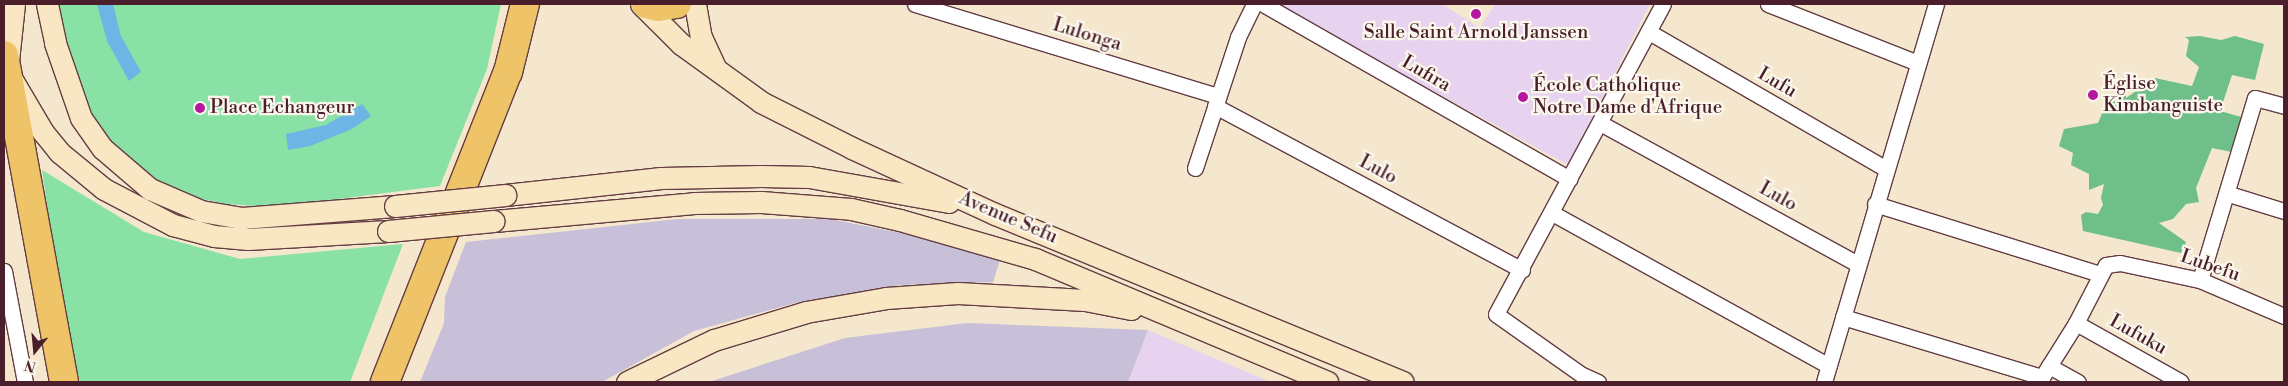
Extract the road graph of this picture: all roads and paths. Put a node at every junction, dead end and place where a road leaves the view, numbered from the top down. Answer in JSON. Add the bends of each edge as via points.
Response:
{"nodes":[{"id":1,"x":14,"y":4,"type":"edge"},
{"id":2,"x":47,"y":4,"type":"edge"},
{"id":3,"x":525,"y":4,"type":"edge"},
{"id":4,"x":641,"y":4,"type":"edge"},
{"id":5,"x":646,"y":4,"type":"edge"},
{"id":6,"x":677,"y":4,"type":"edge"},
{"id":7,"x":695,"y":4,"type":"edge"},
{"id":8,"x":915,"y":4,"type":"edge"},
{"id":9,"x":1254,"y":4,"type":"edge"},
{"id":10,"x":1263,"y":4,"type":"edge"},
{"id":11,"x":1663,"y":4,"type":"edge"},
{"id":12,"x":1768,"y":4,"type":"edge"},
{"id":13,"x":1936,"y":4,"type":"edge"},
{"id":14,"x":1649,"y":32,"type":"junction"},
{"id":15,"x":5,"y":63,"type":"edge"},
{"id":16,"x":1918,"y":63,"type":"junction"},
{"id":17,"x":718,"y":72,"type":"junction"},
{"id":18,"x":1216,"y":101,"type":"junction"},
{"id":19,"x":2284,"y":106,"type":"edge"},
{"id":20,"x":1600,"y":123,"type":"junction"},
{"id":21,"x":1195,"y":168,"type":"dead end"},
{"id":22,"x":1886,"y":169,"type":"junction"},
{"id":23,"x":1570,"y":179,"type":"junction"},
{"id":24,"x":2229,"y":194,"type":"junction"},
{"id":25,"x":1876,"y":204,"type":"junction"},
{"id":26,"x":2284,"y":211,"type":"edge"},
{"id":27,"x":1552,"y":213,"type":"junction"},
{"id":28,"x":995,"y":214,"type":"junction"},
{"id":29,"x":1858,"y":264,"type":"junction"},
{"id":30,"x":1522,"y":270,"type":"junction"},
{"id":31,"x":4,"y":271,"type":"edge"},
{"id":32,"x":2100,"y":274,"type":"junction"},
{"id":33,"x":2200,"y":280,"type":"junction"},
{"id":34,"x":1169,"y":316,"type":"junction"},
{"id":35,"x":2284,"y":316,"type":"edge"},
{"id":36,"x":1843,"y":317,"type":"junction"},
{"id":37,"x":1256,"y":320,"type":"junction"},
{"id":38,"x":2076,"y":323,"type":"junction"},
{"id":39,"x":1244,"y":348,"type":"junction"},
{"id":40,"x":1830,"y":366,"type":"junction"},
{"id":41,"x":2043,"y":375,"type":"edge"},
{"id":42,"x":25,"y":382,"type":"edge"},
{"id":43,"x":64,"y":382,"type":"edge"},
{"id":44,"x":385,"y":382,"type":"edge"},
{"id":45,"x":627,"y":382,"type":"edge"},
{"id":46,"x":1327,"y":382,"type":"edge"},
{"id":47,"x":1403,"y":382,"type":"edge"},
{"id":48,"x":1598,"y":382,"type":"edge"},
{"id":49,"x":1824,"y":382,"type":"edge"},
{"id":50,"x":2078,"y":382,"type":"edge"},
{"id":51,"x":2181,"y":382,"type":"edge"}],
"edges":[{"from":1,"to":15,"type":"main road"},
{"from":2,"to":28,"type":"main road","bridge":true,"via":[[55,43],[80,118],[102,148],[150,189],[201,211],[242,218],[395,206],[661,178],[809,177],[870,186]]},
{"from":3,"to":44,"type":"highway","via":[[508,72]]},
{"from":4,"to":17,"type":"main road","name":"Avenue Sefu","via":[[681,44]]},
{"from":5,"to":6,"type":"highway","via":[[658,7]]},
{"from":7,"to":17,"type":"main road","via":[[701,37]]},
{"from":8,"to":18,"type":"street","name":"Lulonga"},
{"from":9,"to":18,"type":"street","via":[[1238,37]]},
{"from":10,"to":23,"type":"street","name":"Lufira"},
{"from":11,"to":14,"type":"street"},
{"from":12,"to":16,"type":"street"},
{"from":13,"to":16,"type":"street"},
{"from":14,"to":20,"type":"street"},
{"from":14,"to":22,"type":"street","name":"Lufu"},
{"from":15,"to":34,"type":"main road","bridge":true,"via":[[42,132],[66,158],[104,189],[173,225],[214,236],[248,239],[388,231],[694,203],[760,202],[851,209],[1036,259]]},
{"from":15,"to":43,"type":"highway"},
{"from":16,"to":22,"type":"street"},
{"from":17,"to":28,"type":"main road","name":"Avenue Sefu","via":[[769,106]]},
{"from":18,"to":21,"type":"street"},
{"from":18,"to":30,"type":"street","name":"Lulo"},
{"from":19,"to":24,"type":"street","via":[[2255,98]]},
{"from":20,"to":23,"type":"street"},
{"from":20,"to":29,"type":"street","name":"Lulo"},
{"from":22,"to":25,"type":"street"},
{"from":23,"to":27,"type":"street"},
{"from":24,"to":26,"type":"street"},
{"from":24,"to":33,"type":"street"},
{"from":25,"to":29,"type":"street"},
{"from":25,"to":32,"type":"street"},
{"from":27,"to":30,"type":"street"},
{"from":27,"to":40,"type":"street"},
{"from":28,"to":37,"type":"main road","name":"Avenue Sefu"},
{"from":29,"to":36,"type":"street"},
{"from":30,"to":48,"type":"street","via":[[1496,314],[1582,375]]},
{"from":31,"to":42,"type":"street"},
{"from":32,"to":33,"type":"street","name":"Lubefu","via":[[2106,265],[2120,263]]},
{"from":32,"to":38,"type":"street"},
{"from":33,"to":35,"type":"street","name":"Lubefu"},
{"from":34,"to":39,"type":"main road"},
{"from":34,"to":45,"type":"main road","via":[[1085,300],[918,294],[797,315],[714,340]]},
{"from":36,"to":40,"type":"street"},
{"from":36,"to":41,"type":"street"},
{"from":37,"to":39,"type":"main road"},
{"from":37,"to":47,"type":"main road","name":"Avenue Sefu"},
{"from":38,"to":41,"type":"street"},
{"from":38,"to":51,"type":"street","name":"Lufuku"},
{"from":39,"to":46,"type":"main road"},
{"from":40,"to":49,"type":"street"},
{"from":41,"to":50,"type":"street"}]}
